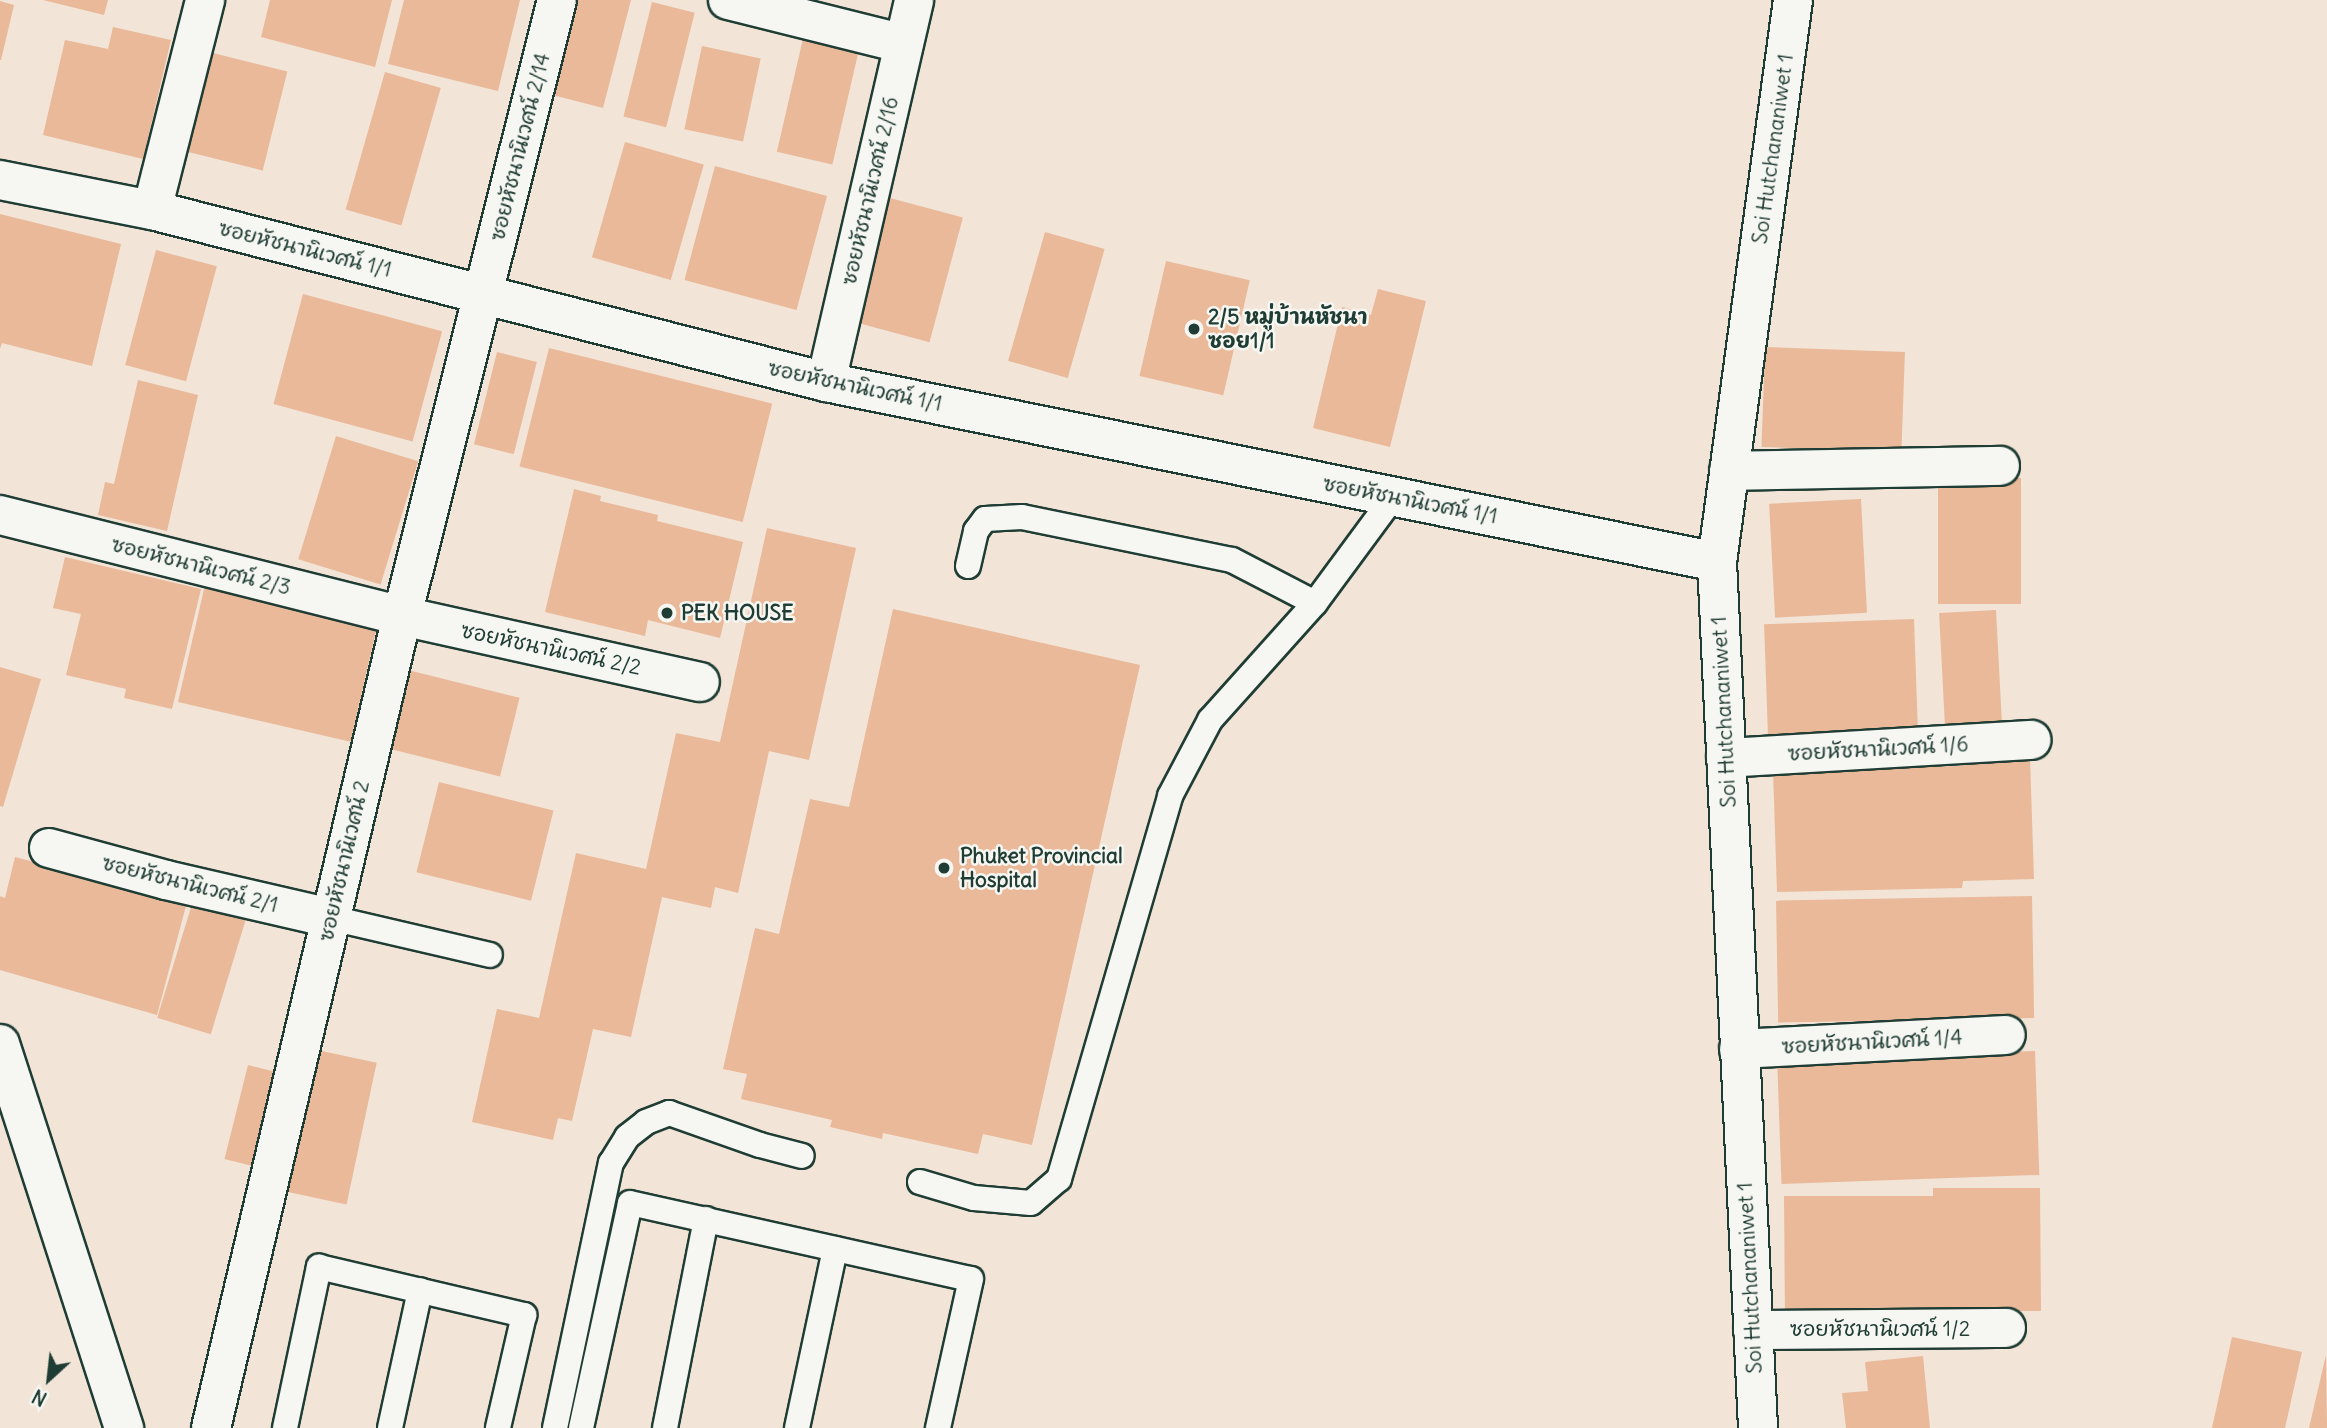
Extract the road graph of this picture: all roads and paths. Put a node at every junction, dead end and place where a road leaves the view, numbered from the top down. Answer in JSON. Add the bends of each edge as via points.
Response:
{"nodes":[{"id":1,"x":205,"y":0,"type":"edge"},
{"id":2,"x":557,"y":0,"type":"edge"},
{"id":3,"x":728,"y":0,"type":"edge"},
{"id":4,"x":914,"y":0,"type":"edge"},
{"id":5,"x":1793,"y":0,"type":"edge"},
{"id":6,"x":904,"y":44,"type":"junction"},
{"id":7,"x":0,"y":180,"type":"edge"},
{"id":8,"x":152,"y":210,"type":"junction"},
{"id":9,"x":482,"y":294,"type":"junction"},
{"id":10,"x":826,"y":382,"type":"junction"},
{"id":11,"x":2000,"y":466,"type":"dead end"},
{"id":12,"x":1729,"y":471,"type":"junction"},
{"id":13,"x":1394,"y":496,"type":"junction"},
{"id":14,"x":0,"y":515,"type":"edge"},
{"id":15,"x":1717,"y":562,"type":"junction"},
{"id":16,"x":968,"y":566,"type":"dead end"},
{"id":17,"x":1315,"y":603,"type":"junction"},
{"id":18,"x":402,"y":616,"type":"junction"},
{"id":19,"x":700,"y":682,"type":"dead end"},
{"id":20,"x":2031,"y":740,"type":"dead end"},
{"id":21,"x":1726,"y":758,"type":"junction"},
{"id":22,"x":50,"y":848,"type":"dead end"},
{"id":23,"x":331,"y":918,"type":"junction"},
{"id":24,"x":490,"y":954,"type":"dead end"},
{"id":25,"x":2006,"y":1035,"type":"dead end"},
{"id":26,"x":0,"y":1044,"type":"edge"},
{"id":27,"x":1740,"y":1049,"type":"junction"},
{"id":28,"x":802,"y":1156,"type":"dead end"},
{"id":29,"x":920,"y":1182,"type":"dead end"},
{"id":30,"x":706,"y":1219,"type":"junction"},
{"id":31,"x":835,"y":1249,"type":"junction"},
{"id":32,"x":420,"y":1290,"type":"junction"},
{"id":33,"x":2007,"y":1328,"type":"dead end"},
{"id":34,"x":1753,"y":1330,"type":"junction"},
{"id":35,"x":124,"y":1428,"type":"edge"},
{"id":36,"x":211,"y":1428,"type":"edge"},
{"id":37,"x":285,"y":1428,"type":"edge"},
{"id":38,"x":390,"y":1428,"type":"edge"},
{"id":39,"x":498,"y":1428,"type":"edge"},
{"id":40,"x":555,"y":1428,"type":"edge"},
{"id":41,"x":581,"y":1428,"type":"edge"},
{"id":42,"x":665,"y":1428,"type":"edge"},
{"id":43,"x":797,"y":1428,"type":"edge"},
{"id":44,"x":938,"y":1428,"type":"edge"},
{"id":45,"x":1758,"y":1428,"type":"edge"}],
"edges":[{"from":1,"to":8,"type":"street"},
{"from":2,"to":9,"type":"street","name":"ซอยหัชนานิเวศน์ 2/14"},
{"from":3,"to":6,"type":"street"},
{"from":4,"to":6,"type":"street","name":"ซอยหัชนานิเวศน์ 2/16"},
{"from":5,"to":12,"type":"street","name":"Soi Hutchananiwet 1"},
{"from":6,"to":10,"type":"street","name":"ซอยหัชนานิเวศน์ 2/16"},
{"from":7,"to":8,"type":"street","name":"ซอยหัชนานิเวศน์ 1/1"},
{"from":8,"to":9,"type":"street","name":"ซอยหัชนานิเวศน์ 1/1"},
{"from":9,"to":10,"type":"street","name":"ซอยหัชนานิเวศน์ 1/1"},
{"from":9,"to":18,"type":"street","name":"ซอยหัชนานิเวศน์ 2"},
{"from":10,"to":13,"type":"street","name":"ซอยหัชนานิเวศน์ 1/1"},
{"from":11,"to":12,"type":"street"},
{"from":12,"to":15,"type":"street","name":"Soi Hutchananiwet 1"},
{"from":13,"to":15,"type":"street","name":"ซอยหัชนานิเวศน์ 1/1"},
{"from":13,"to":17,"type":"lane"},
{"from":14,"to":18,"type":"street","name":"ซอยหัชนานิเวศน์ 2/3"},
{"from":15,"to":21,"type":"street","name":"Soi Hutchananiwet 1"},
{"from":16,"to":17,"type":"lane","via":[[976,531],[985,519],[1022,517],[1232,560]]},
{"from":17,"to":29,"type":"lane","via":[[1210,720],[1170,796],[1059,1179],[1031,1203],[974,1198]]},
{"from":18,"to":19,"type":"street","name":"ซอยหัชนานิเวศน์ 2/2"},
{"from":18,"to":23,"type":"street","name":"ซอยหัชนานิเวศน์ 2"},
{"from":20,"to":21,"type":"street","name":"ซอยหัชนานิเวศน์ 1/6"},
{"from":21,"to":27,"type":"street","name":"Soi Hutchananiwet 1"},
{"from":22,"to":23,"type":"street","name":"ซอยหัชนานิเวศน์ 2/1"},
{"from":23,"to":24,"type":"lane"},
{"from":23,"to":36,"type":"street","name":"ซอยหัชนานิเวศน์ 2"},
{"from":25,"to":27,"type":"street","name":"ซอยหัชนานิเวศน์ 1/4"},
{"from":26,"to":35,"type":"street"},
{"from":27,"to":34,"type":"street","name":"Soi Hutchananiwet 1"},
{"from":28,"to":40,"type":"lane","via":[[669,1113],[646,1122],[627,1138],[611,1163]]},
{"from":30,"to":31,"type":"lane"},
{"from":30,"to":41,"type":"lane","via":[[630,1203]]},
{"from":30,"to":42,"type":"lane"},
{"from":31,"to":43,"type":"lane"},
{"from":31,"to":44,"type":"lane","via":[[971,1279]]},
{"from":32,"to":37,"type":"lane","via":[[319,1267]]},
{"from":32,"to":38,"type":"lane"},
{"from":32,"to":39,"type":"lane","via":[[524,1315]]},
{"from":33,"to":34,"type":"street","name":"ซอยหัชนานิเวศน์ 1/2"},
{"from":34,"to":45,"type":"street","name":"Soi Hutchananiwet 1"}]}
